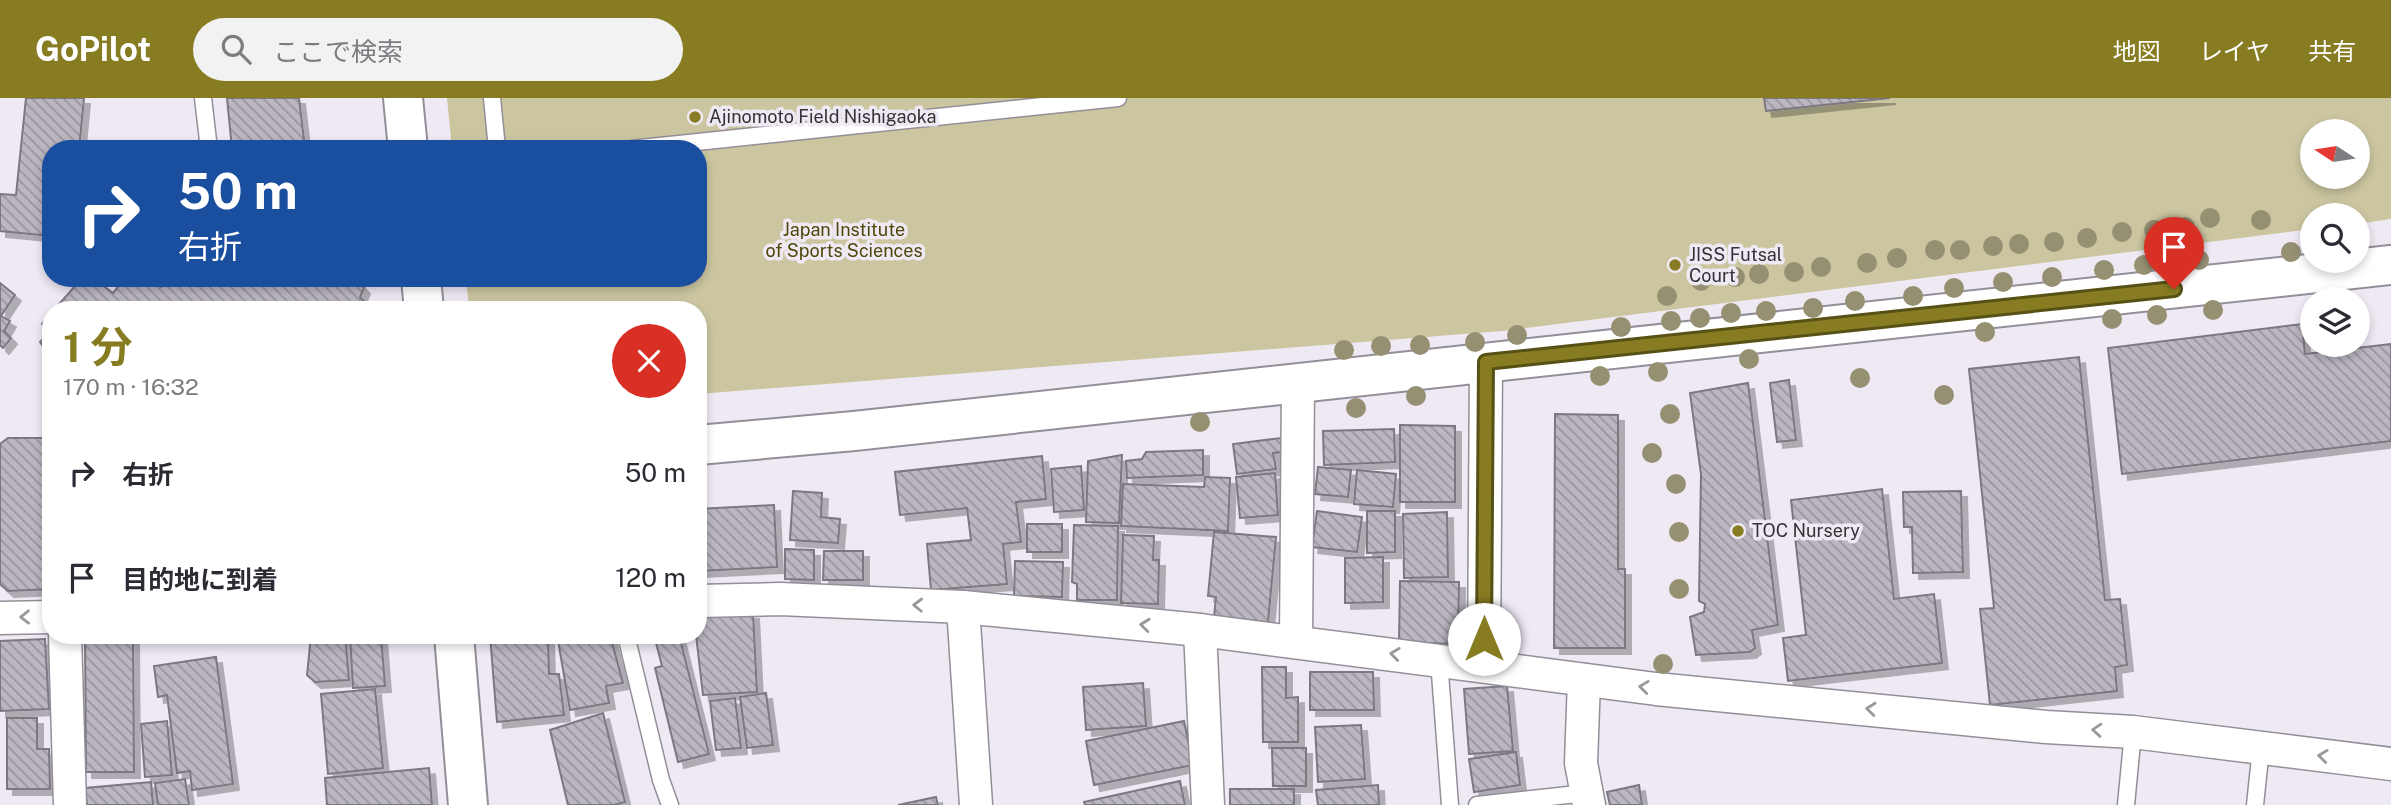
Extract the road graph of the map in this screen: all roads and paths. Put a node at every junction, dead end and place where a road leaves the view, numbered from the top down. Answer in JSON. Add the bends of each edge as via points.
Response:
{"nodes":[{"id":1,"x":203,"y":98,"type":"edge"},
{"id":2,"x":403,"y":98,"type":"edge"},
{"id":3,"x":492,"y":98,"type":"edge"},
{"id":4,"x":1118,"y":98,"type":"edge"},
{"id":5,"x":208,"y":140,"type":"edge"},
{"id":6,"x":407,"y":140,"type":"edge"},
{"id":7,"x":496,"y":140,"type":"edge"},
{"id":8,"x":707,"y":141,"type":"edge"},
{"id":9,"x":2391,"y":265,"type":"edge"},
{"id":10,"x":1486,"y":362,"type":"junction"},
{"id":11,"x":1298,"y":383,"type":"junction"},
{"id":12,"x":707,"y":444,"type":"edge"},
{"id":13,"x":707,"y":601,"type":"edge"},
{"id":14,"x":962,"y":607,"type":"junction"},
{"id":15,"x":42,"y":617,"type":"edge"},
{"id":16,"x":0,"y":618,"type":"edge"},
{"id":17,"x":1200,"y":630,"type":"junction"},
{"id":18,"x":1296,"y":642,"type":"junction"},
{"id":19,"x":65,"y":644,"type":"edge"},
{"id":20,"x":455,"y":644,"type":"edge"},
{"id":21,"x":628,"y":644,"type":"edge"},
{"id":22,"x":1439,"y":660,"type":"junction"},
{"id":23,"x":1484,"y":666,"type":"junction"},
{"id":24,"x":1584,"y":680,"type":"junction"},
{"id":25,"x":2133,"y":732,"type":"junction"},
{"id":26,"x":2261,"y":748,"type":"junction"},
{"id":27,"x":2391,"y":764,"type":"edge"},
{"id":28,"x":1588,"y":799,"type":"edge"},
{"id":29,"x":70,"y":805,"type":"edge"},
{"id":30,"x":467,"y":805,"type":"edge"},
{"id":31,"x":670,"y":805,"type":"edge"},
{"id":32,"x":976,"y":805,"type":"edge"},
{"id":33,"x":1208,"y":805,"type":"edge"},
{"id":34,"x":1450,"y":805,"type":"edge"},
{"id":35,"x":1477,"y":805,"type":"edge"},
{"id":36,"x":2126,"y":805,"type":"edge"},
{"id":37,"x":2255,"y":805,"type":"edge"}],
"edges":[{"from":1,"to":5,"type":"lane"},
{"from":2,"to":6,"type":"street"},
{"from":3,"to":7,"type":"lane"},
{"from":4,"to":8,"type":"lane"},
{"from":9,"to":10,"type":"street"},
{"from":10,"to":11,"type":"street"},
{"from":10,"to":23,"type":"street"},
{"from":11,"to":12,"type":"street"},
{"from":11,"to":18,"type":"street"},
{"from":14,"to":13,"type":"street","one_way":true,"via":[[780,599]]},
{"from":17,"to":14,"type":"street","one_way":true},
{"from":14,"to":32,"type":"street"},
{"from":15,"to":16,"type":"street","one_way":true},
{"from":17,"to":18,"type":"street"},
{"from":17,"to":33,"type":"street"},
{"from":22,"to":18,"type":"street","one_way":true},
{"from":19,"to":29,"type":"street"},
{"from":20,"to":30,"type":"street"},
{"from":21,"to":31,"type":"lane"},
{"from":22,"to":23,"type":"street"},
{"from":22,"to":34,"type":"lane"},
{"from":23,"to":24,"type":"street"},
{"from":25,"to":24,"type":"street","one_way":true},
{"from":24,"to":28,"type":"street","via":[[1581,764]]},
{"from":25,"to":26,"type":"street"},
{"from":25,"to":36,"type":"lane"},
{"from":27,"to":26,"type":"street","one_way":true},
{"from":26,"to":37,"type":"lane"},
{"from":28,"to":35,"type":"lane"}]}
